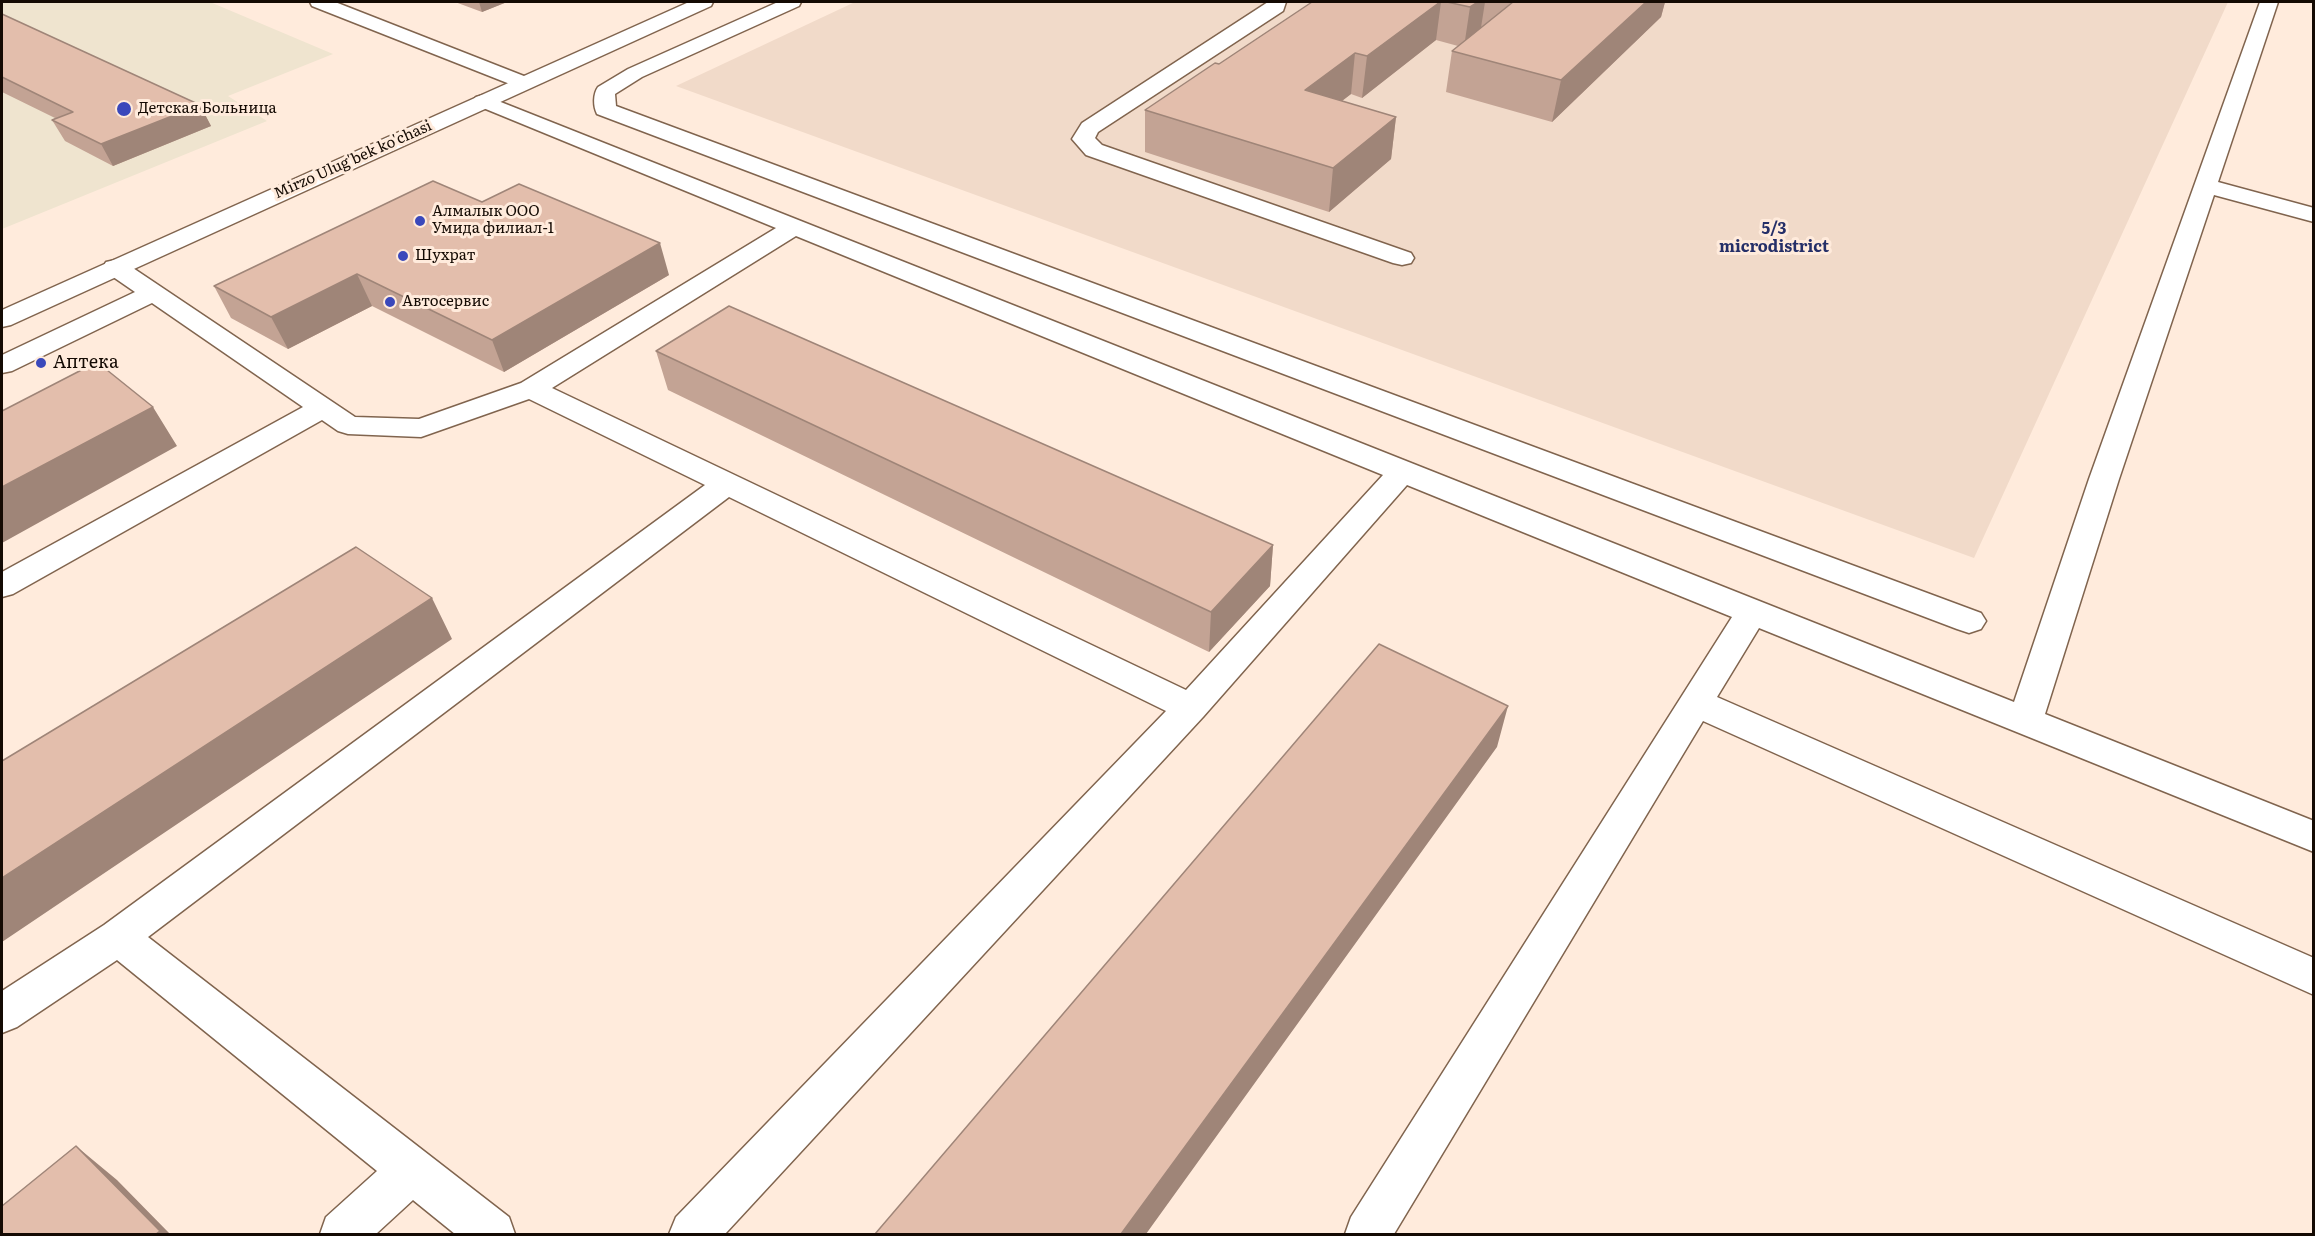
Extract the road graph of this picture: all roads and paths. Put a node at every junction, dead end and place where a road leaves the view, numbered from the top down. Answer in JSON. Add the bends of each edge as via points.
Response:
{"nodes":[{"id":1,"x":318,"y":2,"type":"edge"},
{"id":2,"x":704,"y":2,"type":"edge"},
{"id":3,"x":792,"y":2,"type":"edge"},
{"id":4,"x":1277,"y":2,"type":"edge"},
{"id":5,"x":2269,"y":2,"type":"edge"},
{"id":6,"x":522,"y":82,"type":"junction"},
{"id":7,"x":483,"y":101,"type":"junction"},
{"id":8,"x":2205,"y":186,"type":"junction"},
{"id":9,"x":2313,"y":215,"type":"edge"},
{"id":10,"x":796,"y":226,"type":"junction"},
{"id":11,"x":1402,"y":258,"type":"dead end"},
{"id":12,"x":115,"y":267,"type":"junction"},
{"id":13,"x":153,"y":293,"type":"junction"},
{"id":14,"x":2,"y":319,"type":"edge"},
{"id":15,"x":2,"y":365,"type":"edge"},
{"id":16,"x":531,"y":389,"type":"junction"},
{"id":17,"x":1296,"y":398,"type":"junction"},
{"id":18,"x":323,"y":408,"type":"junction"},
{"id":19,"x":1404,"y":470,"type":"junction"},
{"id":20,"x":726,"y":484,"type":"junction"},
{"id":21,"x":2,"y":586,"type":"edge"},
{"id":22,"x":1753,"y":610,"type":"junction"},
{"id":23,"x":1969,"y":621,"type":"dead end"},
{"id":24,"x":1696,"y":703,"type":"junction"},
{"id":25,"x":1191,"y":708,"type":"junction"},
{"id":26,"x":2025,"y":722,"type":"junction"},
{"id":27,"x":2313,"y":837,"type":"edge"},
{"id":28,"x":118,"y":937,"type":"junction"},
{"id":29,"x":2313,"y":977,"type":"edge"},
{"id":30,"x":2,"y":1014,"type":"edge"},
{"id":31,"x":411,"y":1170,"type":"junction"},
{"id":32,"x":343,"y":1234,"type":"edge"},
{"id":33,"x":492,"y":1234,"type":"edge"},
{"id":34,"x":693,"y":1234,"type":"edge"},
{"id":35,"x":1368,"y":1234,"type":"edge"}],
"edges":[{"from":1,"to":6,"type":"street"},
{"from":2,"to":6,"type":"street","name":"Mirzo Ulug'bek ko'chasi"},
{"from":3,"to":17,"type":"street","via":[[635,73],[605,91],[605,109]]},
{"from":4,"to":11,"type":"street","via":[[1276,7],[1090,128],[1083,139],[1094,150]]},
{"from":5,"to":8,"type":"street"},
{"from":6,"to":7,"type":"street","name":"Mirzo Ulug'bek ko'chasi"},
{"from":7,"to":10,"type":"street"},
{"from":7,"to":12,"type":"street","name":"Mirzo Ulug'bek ko'chasi"},
{"from":8,"to":9,"type":"street"},
{"from":8,"to":26,"type":"street"},
{"from":10,"to":16,"type":"street"},
{"from":10,"to":17,"type":"street"},
{"from":12,"to":13,"type":"street"},
{"from":12,"to":14,"type":"street","name":"Mirzo Ulug'bek ko'chasi"},
{"from":13,"to":15,"type":"street"},
{"from":13,"to":18,"type":"street"},
{"from":16,"to":18,"type":"street","via":[[421,428],[348,425]]},
{"from":16,"to":20,"type":"street"},
{"from":17,"to":19,"type":"street"},
{"from":17,"to":23,"type":"street"},
{"from":18,"to":21,"type":"street"},
{"from":19,"to":22,"type":"street"},
{"from":19,"to":25,"type":"street"},
{"from":20,"to":25,"type":"street"},
{"from":20,"to":28,"type":"street"},
{"from":22,"to":24,"type":"street"},
{"from":22,"to":26,"type":"street"},
{"from":24,"to":29,"type":"street"},
{"from":24,"to":35,"type":"street"},
{"from":25,"to":34,"type":"street"},
{"from":26,"to":27,"type":"street"},
{"from":28,"to":30,"type":"street"},
{"from":28,"to":31,"type":"street"},
{"from":31,"to":32,"type":"street"},
{"from":31,"to":33,"type":"street"}]}
